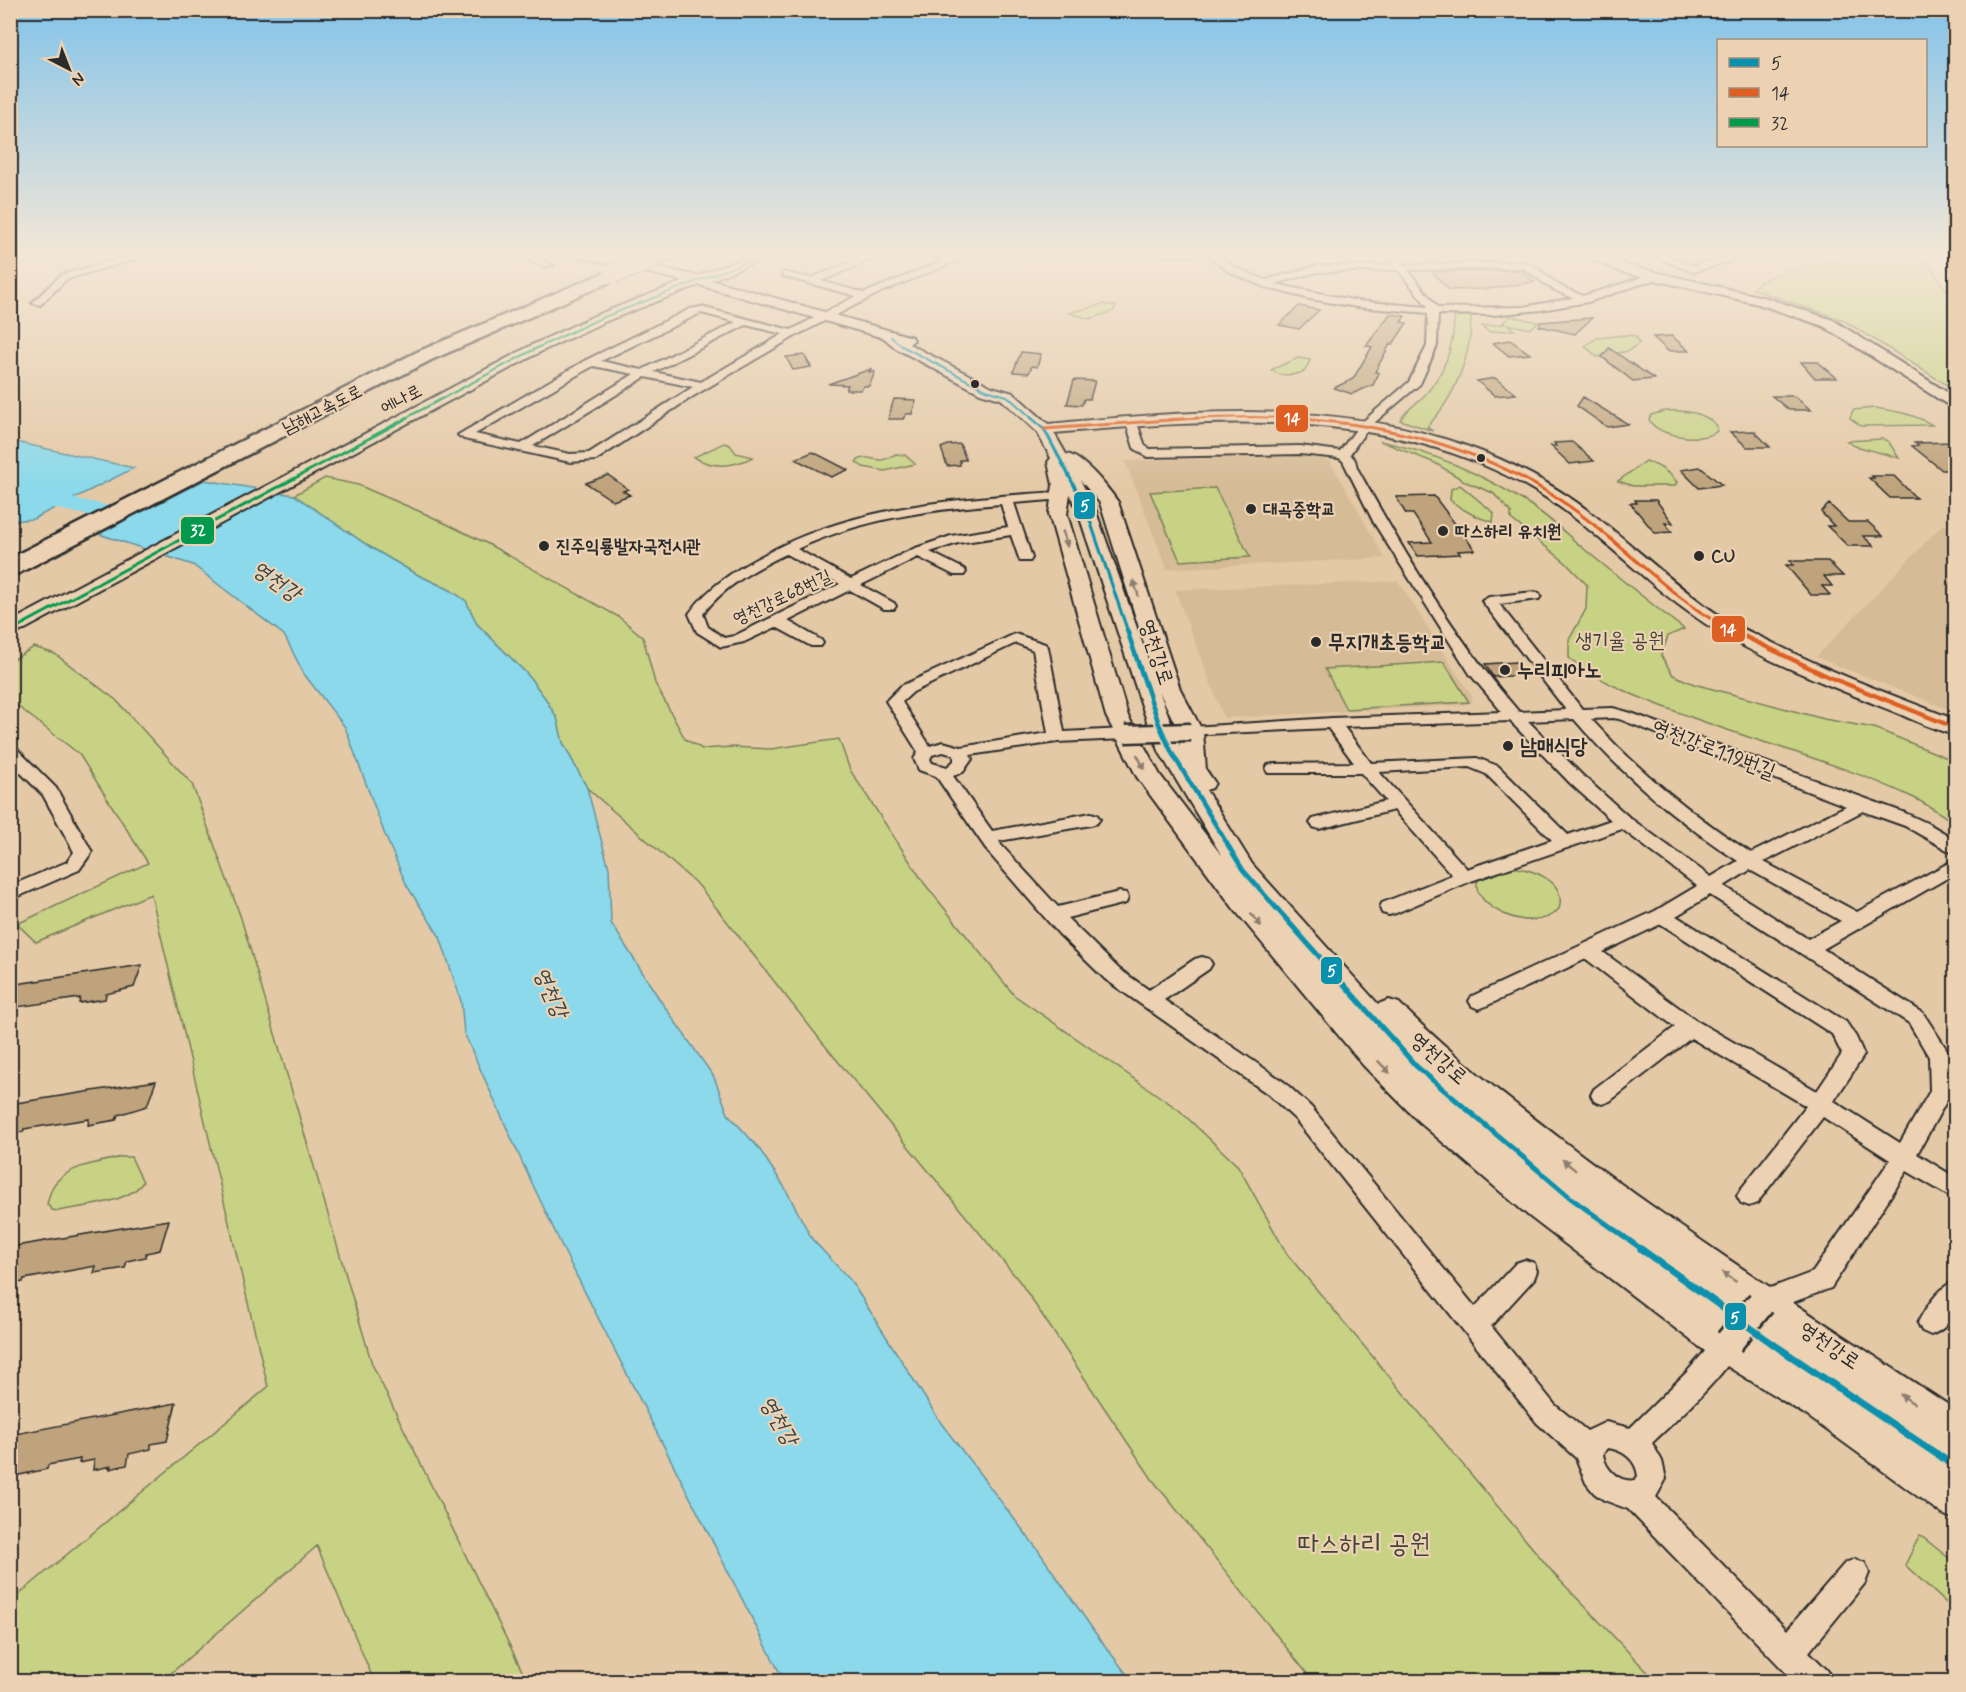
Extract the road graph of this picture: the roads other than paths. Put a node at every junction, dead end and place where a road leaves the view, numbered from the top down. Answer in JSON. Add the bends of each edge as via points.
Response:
{"nodes":[{"id":1,"x":455,"y":331,"type":"edge"},
{"id":2,"x":479,"y":331,"type":"edge"},
{"id":3,"x":595,"y":331,"type":"edge"},
{"id":4,"x":653,"y":331,"type":"edge"},
{"id":5,"x":726,"y":331,"type":"edge"},
{"id":6,"x":782,"y":331,"type":"edge"},
{"id":7,"x":795,"y":331,"type":"edge"},
{"id":8,"x":872,"y":331,"type":"edge"},
{"id":9,"x":1433,"y":331,"type":"edge"},
{"id":10,"x":1840,"y":331,"type":"edge"},
{"id":11,"x":791,"y":333,"type":"junction"},
{"id":12,"x":590,"y":362,"type":"junction"},
{"id":13,"x":644,"y":373,"type":"junction"},
{"id":14,"x":701,"y":385,"type":"junction"},
{"id":15,"x":1956,"y":405,"type":"edge"},
{"id":16,"x":1132,"y":422,"type":"junction"},
{"id":17,"x":1364,"y":426,"type":"junction"},
{"id":18,"x":1047,"y":435,"type":"junction"},
{"id":19,"x":522,"y":448,"type":"junction"},
{"id":20,"x":1343,"y":455,"type":"junction"},
{"id":21,"x":297,"y":482,"type":"junction"},
{"id":22,"x":1059,"y":496,"type":"junction"},
{"id":23,"x":1006,"y":499,"type":"junction"},
{"id":24,"x":1015,"y":530,"type":"junction"},
{"id":25,"x":785,"y":548,"type":"junction"},
{"id":26,"x":10,"y":549,"type":"edge"},
{"id":27,"x":918,"y":552,"type":"junction"},
{"id":28,"x":1025,"y":558,"type":"dead end"},
{"id":29,"x":10,"y":568,"type":"edge"},
{"id":30,"x":959,"y":572,"type":"dead end"},
{"id":31,"x":849,"y":585,"type":"junction"},
{"id":32,"x":1534,"y":596,"type":"dead end"},
{"id":33,"x":889,"y":606,"type":"dead end"},
{"id":34,"x":777,"y":621,"type":"junction"},
{"id":35,"x":10,"y":631,"type":"edge"},
{"id":36,"x":10,"y":643,"type":"edge"},
{"id":37,"x":816,"y":643,"type":"dead end"},
{"id":38,"x":1579,"y":713,"type":"junction"},
{"id":39,"x":1514,"y":716,"type":"junction"},
{"id":40,"x":1332,"y":723,"type":"junction"},
{"id":41,"x":1956,"y":728,"type":"edge"},
{"id":42,"x":1191,"y":732,"type":"junction"},
{"id":43,"x":1125,"y":734,"type":"junction"},
{"id":44,"x":1057,"y":737,"type":"junction"},
{"id":45,"x":10,"y":752,"type":"edge"},
{"id":46,"x":926,"y":752,"type":"junction"},
{"id":47,"x":960,"y":752,"type":"junction"},
{"id":48,"x":1366,"y":768,"type":"junction"},
{"id":49,"x":1274,"y":769,"type":"dead end"},
{"id":50,"x":942,"y":772,"type":"junction"},
{"id":51,"x":1396,"y":804,"type":"junction"},
{"id":52,"x":1862,"y":805,"type":"junction"},
{"id":53,"x":1091,"y":819,"type":"dead end"},
{"id":54,"x":1624,"y":822,"type":"junction"},
{"id":55,"x":1319,"y":823,"type":"dead end"},
{"id":56,"x":989,"y":837,"type":"junction"},
{"id":57,"x":1564,"y":842,"type":"junction"},
{"id":58,"x":1956,"y":849,"type":"edge"},
{"id":59,"x":1751,"y":861,"type":"junction"},
{"id":60,"x":1956,"y":865,"type":"edge"},
{"id":61,"x":1464,"y":877,"type":"junction"},
{"id":62,"x":1709,"y":885,"type":"junction"},
{"id":63,"x":10,"y":894,"type":"edge"},
{"id":64,"x":1119,"y":898,"type":"dead end"},
{"id":65,"x":1389,"y":909,"type":"dead end"},
{"id":66,"x":1054,"y":915,"type":"junction"},
{"id":67,"x":1662,"y":916,"type":"junction"},
{"id":68,"x":1856,"y":920,"type":"junction"},
{"id":69,"x":1808,"y":948,"type":"junction"},
{"id":70,"x":1587,"y":951,"type":"junction"},
{"id":71,"x":1202,"y":964,"type":"dead end"},
{"id":72,"x":1149,"y":1000,"type":"junction"},
{"id":73,"x":1479,"y":1001,"type":"dead end"},
{"id":74,"x":1690,"y":1027,"type":"junction"},
{"id":75,"x":1602,"y":1095,"type":"dead end"},
{"id":76,"x":1820,"y":1104,"type":"junction"},
{"id":77,"x":1904,"y":1159,"type":"junction"},
{"id":78,"x":1956,"y":1190,"type":"edge"},
{"id":79,"x":1749,"y":1196,"type":"dead end"},
{"id":80,"x":1525,"y":1271,"type":"dead end"},
{"id":81,"x":1956,"y":1291,"type":"edge"},
{"id":82,"x":1763,"y":1302,"type":"junction"},
{"id":83,"x":1931,"y":1323,"type":"dead end"},
{"id":84,"x":1475,"y":1325,"type":"junction"},
{"id":85,"x":1728,"y":1344,"type":"junction"},
{"id":86,"x":1956,"y":1432,"type":"edge"},
{"id":87,"x":1634,"y":1443,"type":"junction"},
{"id":88,"x":1589,"y":1450,"type":"junction"},
{"id":89,"x":1956,"y":1467,"type":"edge"},
{"id":90,"x":1634,"y":1496,"type":"junction"},
{"id":91,"x":1956,"y":1500,"type":"edge"},
{"id":92,"x":1855,"y":1573,"type":"dead end"},
{"id":93,"x":1788,"y":1653,"type":"junction"},
{"id":94,"x":1817,"y":1682,"type":"edge"}],
"edges":[{"from":1,"to":26,"type":"highway","name":"남해고속도로"},
{"from":2,"to":29,"type":"highway","name":"남해고속도로"},
{"from":3,"to":21,"type":"street","name":"에나로","via":[[497,377]]},
{"from":4,"to":12,"type":"street"},
{"from":5,"to":13,"type":"street"},
{"from":6,"to":11,"type":"street"},
{"from":7,"to":11,"type":"street"},
{"from":8,"to":18,"type":"street","name":"영천강로","via":[[891,337],[986,390],[1007,396]]},
{"from":9,"to":17,"type":"street","via":[[1432,346],[1414,384]]},
{"from":10,"to":15,"type":"street"},
{"from":11,"to":14,"type":"street"},
{"from":12,"to":13,"type":"street"},
{"from":12,"to":19,"type":"street","via":[[464,435]]},
{"from":13,"to":14,"type":"street"},
{"from":13,"to":19,"type":"street"},
{"from":14,"to":19,"type":"street","via":[[592,457],[570,458]]},
{"from":16,"to":17,"type":"street","via":[[1250,417]]},
{"from":16,"to":18,"type":"street"},
{"from":16,"to":20,"type":"street","via":[[1140,448],[1147,453],[1300,450]]},
{"from":17,"to":20,"type":"street"},
{"from":17,"to":41,"type":"street","via":[[1459,449],[1511,471],[1550,493],[1715,621],[1776,654]]},
{"from":18,"to":22,"type":"street","name":"영천강로","via":[[1060,473]]},
{"from":42,"to":18,"type":"street","name":"영천강로","one_way":true,"via":[[1169,689],[1109,502]]},
{"from":18,"to":89,"type":"street","name":"영천강로","via":[[1085,506],[1172,753],[1243,870],[1324,964],[1416,1066],[1572,1199],[1773,1344]]},
{"from":20,"to":39,"type":"street","via":[[1381,523],[1478,674]]},
{"from":21,"to":35,"type":"street"},
{"from":21,"to":36,"type":"street"},
{"from":22,"to":23,"type":"street","name":"영천강로68번길"},
{"from":22,"to":43,"type":"street","name":"영천강로","one_way":true,"via":[[1058,514]]},
{"from":23,"to":24,"type":"street"},
{"from":23,"to":25,"type":"street","name":"영천강로68번길","via":[[946,504],[867,519]]},
{"from":24,"to":27,"type":"street","name":"영천강로68번길","via":[[956,539]]},
{"from":24,"to":28,"type":"street"},
{"from":25,"to":31,"type":"street"},
{"from":25,"to":34,"type":"street","name":"영천강로68번길","via":[[717,589],[696,614],[702,629],[721,643]]},
{"from":27,"to":30,"type":"street"},
{"from":27,"to":31,"type":"street","name":"영천강로68번길"},
{"from":31,"to":33,"type":"street"},
{"from":31,"to":34,"type":"street","name":"영천강로68번길"},
{"from":32,"to":38,"type":"street","via":[[1489,601]]},
{"from":34,"to":37,"type":"street"},
{"from":38,"to":39,"type":"street","name":"영천강로119번길"},
{"from":38,"to":52,"type":"street","name":"영천강로119번길","via":[[1624,716]]},
{"from":38,"to":59,"type":"street","via":[[1613,752],[1667,801]]},
{"from":39,"to":40,"type":"street","name":"영천강로119번길"},
{"from":39,"to":54,"type":"street"},
{"from":40,"to":42,"type":"street","name":"영천강로119번길"},
{"from":40,"to":48,"type":"street"},
{"from":42,"to":43,"type":"street","name":"영천강로119번길","bridge":true},
{"from":82,"to":42,"type":"street","name":"영천강로","one_way":true,"via":[[1585,1177],[1408,1031],[1350,972],[1256,862],[1194,770]]},
{"from":43,"to":44,"type":"street"},
{"from":43,"to":85,"type":"street","name":"영천강로","one_way":true,"via":[[1149,777],[1243,903],[1374,1058],[1429,1112],[1542,1207]]},
{"from":44,"to":46,"type":"street","via":[[1040,647],[1015,638],[907,689],[894,701]]},
{"from":44,"to":47,"type":"street"},
{"from":45,"to":63,"type":"street","via":[[50,792],[82,852],[73,866]]},
{"from":46,"to":47,"type":"street","via":[[943,747]]},
{"from":46,"to":50,"type":"street","via":[[922,759],[925,766]]},
{"from":47,"to":50,"type":"street","via":[[963,763]]},
{"from":48,"to":49,"type":"street"},
{"from":48,"to":51,"type":"street"},
{"from":48,"to":57,"type":"street","via":[[1471,762],[1492,770]]},
{"from":50,"to":56,"type":"street"},
{"from":51,"to":55,"type":"street"},
{"from":51,"to":61,"type":"street"},
{"from":52,"to":58,"type":"street","name":"영천강로119번길","via":[[1890,813]]},
{"from":52,"to":59,"type":"street"},
{"from":53,"to":56,"type":"street"},
{"from":54,"to":57,"type":"street"},
{"from":54,"to":62,"type":"street"},
{"from":56,"to":66,"type":"street","via":[[995,849]]},
{"from":57,"to":61,"type":"street"},
{"from":59,"to":62,"type":"street"},
{"from":59,"to":68,"type":"street"},
{"from":60,"to":68,"type":"street"},
{"from":61,"to":65,"type":"street"},
{"from":62,"to":67,"type":"street"},
{"from":62,"to":69,"type":"street"},
{"from":64,"to":66,"type":"street"},
{"from":66,"to":72,"type":"street","via":[[1112,974]]},
{"from":67,"to":70,"type":"street"},
{"from":67,"to":76,"type":"street","via":[[1823,1018],[1846,1037],[1853,1055]]},
{"from":68,"to":69,"type":"street"},
{"from":69,"to":77,"type":"street","via":[[1916,1018],[1940,1056],[1941,1091]]},
{"from":70,"to":73,"type":"street"},
{"from":70,"to":74,"type":"street"},
{"from":71,"to":72,"type":"street"},
{"from":72,"to":84,"type":"street","via":[[1276,1088],[1302,1113]]},
{"from":74,"to":75,"type":"street"},
{"from":74,"to":76,"type":"street"},
{"from":76,"to":77,"type":"street"},
{"from":76,"to":79,"type":"street"},
{"from":77,"to":78,"type":"street"},
{"from":77,"to":82,"type":"street","via":[[1822,1280]]},
{"from":80,"to":84,"type":"street"},
{"from":81,"to":83,"type":"street"},
{"from":82,"to":85,"type":"street","bridge":true},
{"from":86,"to":82,"type":"street","name":"영천강로","one_way":true},
{"from":84,"to":88,"type":"street","via":[[1546,1414]]},
{"from":85,"to":87,"type":"street"},
{"from":85,"to":91,"type":"street","name":"영천강로","via":[[1819,1402]]},
{"from":87,"to":88,"type":"street","via":[[1606,1435],[1598,1438]]},
{"from":87,"to":90,"type":"street","via":[[1649,1460],[1652,1479],[1643,1492]]},
{"from":88,"to":90,"type":"street","via":[[1591,1469],[1597,1478],[1614,1491]]},
{"from":90,"to":93,"type":"street"},
{"from":92,"to":93,"type":"street"},
{"from":93,"to":94,"type":"street"}]}
